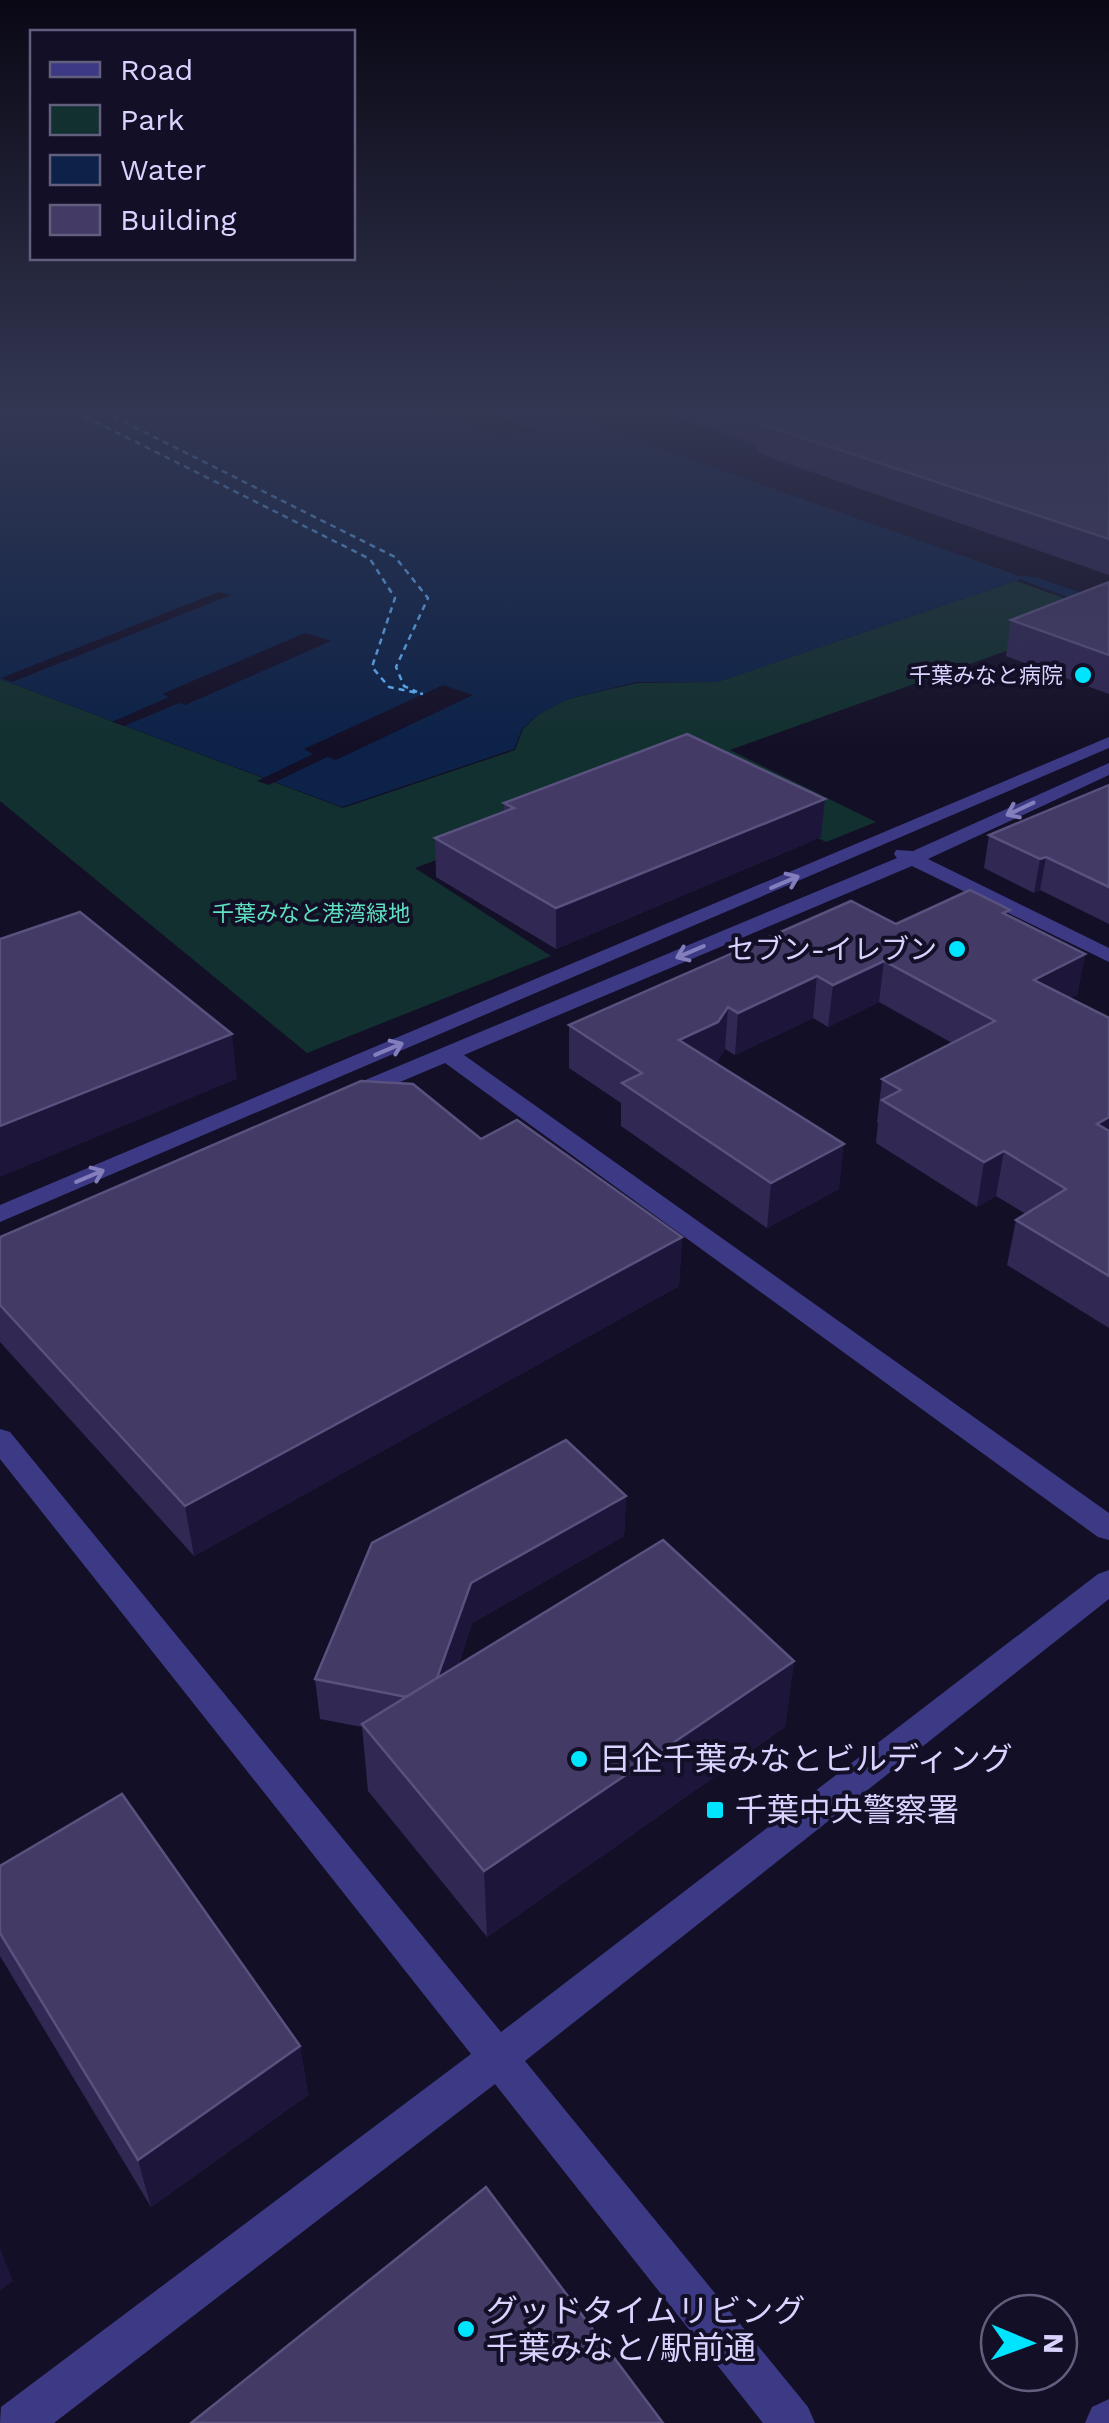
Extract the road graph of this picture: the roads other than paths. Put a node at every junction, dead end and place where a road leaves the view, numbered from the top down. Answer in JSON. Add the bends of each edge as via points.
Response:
{"nodes":[{"id":1,"x":1109,"y":742,"type":"edge"},
{"id":2,"x":1109,"y":768,"type":"edge"},
{"id":3,"x":880,"y":842,"type":"junction"},
{"id":4,"x":912,"y":859,"type":"junction"},
{"id":5,"x":1109,"y":956,"type":"edge"},
{"id":6,"x":446,"y":1054,"type":"junction"},
{"id":7,"x":321,"y":1107,"type":"edge"},
{"id":8,"x":0,"y":1214,"type":"edge"},
{"id":9,"x":0,"y":1438,"type":"edge"},
{"id":10,"x":1109,"y":1529,"type":"edge"},
{"id":11,"x":1109,"y":1582,"type":"edge"},
{"id":12,"x":498,"y":2058,"type":"junction"},
{"id":13,"x":18,"y":2423,"type":"edge"},
{"id":14,"x":792,"y":2423,"type":"edge"}],
"edges":[{"from":1,"to":3,"type":"street"},
{"from":2,"to":4,"type":"street","one_way":true},
{"from":3,"to":4,"type":"street"},
{"from":8,"to":3,"type":"street","one_way":true},
{"from":4,"to":5,"type":"street"},
{"from":4,"to":6,"type":"street","one_way":true},
{"from":6,"to":7,"type":"street"},
{"from":6,"to":10,"type":"street"},
{"from":9,"to":12,"type":"street"},
{"from":11,"to":12,"type":"street"},
{"from":12,"to":13,"type":"street"},
{"from":12,"to":14,"type":"street"}]}
